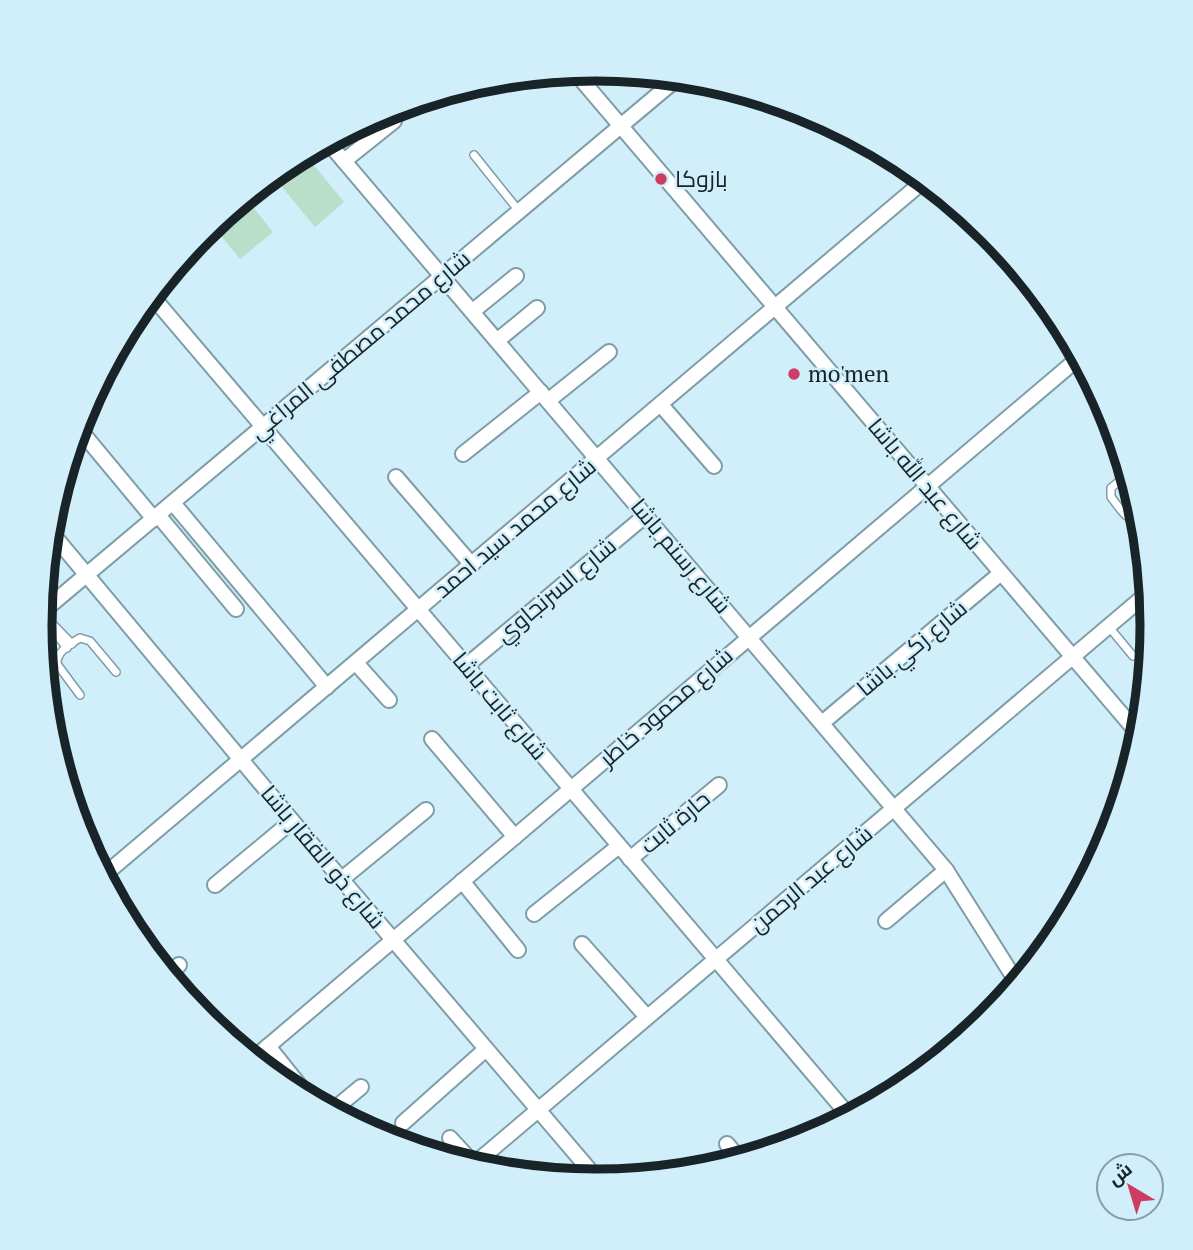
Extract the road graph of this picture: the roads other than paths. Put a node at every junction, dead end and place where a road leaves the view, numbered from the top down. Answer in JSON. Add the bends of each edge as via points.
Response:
{"nodes":[{"id":1,"x":583,"y":81,"type":"edge"},
{"id":2,"x":668,"y":86,"type":"edge"},
{"id":3,"x":394,"y":121,"type":"dead end"},
{"id":4,"x":621,"y":126,"type":"junction"},
{"id":5,"x":334,"y":149,"type":"edge"},
{"id":6,"x":474,"y":155,"type":"dead end"},
{"id":7,"x":344,"y":161,"type":"junction"},
{"id":8,"x":918,"y":186,"type":"edge"},
{"id":9,"x":519,"y":211,"type":"junction"},
{"id":10,"x":443,"y":275,"type":"junction"},
{"id":11,"x":516,"y":276,"type":"dead end"},
{"id":12,"x":158,"y":303,"type":"edge"},
{"id":13,"x":537,"y":307,"type":"dead end"},
{"id":14,"x":775,"y":307,"type":"junction"},
{"id":15,"x":473,"y":311,"type":"junction"},
{"id":16,"x":498,"y":340,"type":"junction"},
{"id":17,"x":609,"y":352,"type":"dead end"},
{"id":18,"x":1073,"y":363,"type":"edge"},
{"id":19,"x":545,"y":396,"type":"junction"},
{"id":20,"x":661,"y":405,"type":"junction"},
{"id":21,"x":263,"y":427,"type":"junction"},
{"id":22,"x":86,"y":437,"type":"edge"},
{"id":23,"x":463,"y":454,"type":"dead end"},
{"id":24,"x":598,"y":458,"type":"junction"},
{"id":25,"x":714,"y":466,"type":"dead end"},
{"id":26,"x":396,"y":477,"type":"dead end"},
{"id":27,"x":1121,"y":480,"type":"edge"},
{"id":28,"x":927,"y":487,"type":"junction"},
{"id":29,"x":173,"y":502,"type":"junction"},
{"id":30,"x":646,"y":515,"type":"junction"},
{"id":31,"x":156,"y":517,"type":"junction"},
{"id":32,"x":1130,"y":520,"type":"edge"},
{"id":33,"x":59,"y":542,"type":"edge"},
{"id":34,"x":472,"y":565,"type":"junction"},
{"id":35,"x":1001,"y":573,"type":"junction"},
{"id":36,"x":87,"y":575,"type":"junction"},
{"id":37,"x":1139,"y":600,"type":"edge"},
{"id":38,"x":53,"y":604,"type":"edge"},
{"id":39,"x":236,"y":609,"type":"dead end"},
{"id":40,"x":419,"y":610,"type":"junction"},
{"id":41,"x":52,"y":626,"type":"edge"},
{"id":42,"x":1109,"y":626,"type":"junction"},
{"id":43,"x":749,"y":636,"type":"junction"},
{"id":44,"x":69,"y":646,"type":"junction"},
{"id":45,"x":1133,"y":656,"type":"dead end"},
{"id":46,"x":1072,"y":657,"type":"junction"},
{"id":47,"x":356,"y":663,"type":"junction"},
{"id":48,"x":466,"y":666,"type":"junction"},
{"id":49,"x":116,"y":672,"type":"dead end"},
{"id":50,"x":327,"y":687,"type":"junction"},
{"id":51,"x":80,"y":695,"type":"dead end"},
{"id":52,"x":389,"y":699,"type":"dead end"},
{"id":53,"x":822,"y":723,"type":"junction"},
{"id":54,"x":1131,"y":725,"type":"edge"},
{"id":55,"x":432,"y":739,"type":"dead end"},
{"id":56,"x":242,"y":760,"type":"junction"},
{"id":57,"x":719,"y":785,"type":"dead end"},
{"id":58,"x":571,"y":789,"type":"junction"},
{"id":59,"x":894,"y":808,"type":"junction"},
{"id":60,"x":426,"y":810,"type":"dead end"},
{"id":61,"x":292,"y":821,"type":"junction"},
{"id":62,"x":515,"y":836,"type":"junction"},
{"id":63,"x":619,"y":846,"type":"junction"},
{"id":64,"x":630,"y":859,"type":"junction"},
{"id":65,"x":111,"y":869,"type":"edge"},
{"id":66,"x":946,"y":870,"type":"junction"},
{"id":67,"x":342,"y":878,"type":"junction"},
{"id":68,"x":462,"y":881,"type":"junction"},
{"id":69,"x":215,"y":885,"type":"dead end"},
{"id":70,"x":534,"y":914,"type":"dead end"},
{"id":71,"x":887,"y":921,"type":"dead end"},
{"id":72,"x":394,"y":940,"type":"junction"},
{"id":73,"x":582,"y":944,"type":"dead end"},
{"id":74,"x":518,"y":950,"type":"dead end"},
{"id":75,"x":716,"y":959,"type":"junction"},
{"id":76,"x":179,"y":965,"type":"dead end"},
{"id":77,"x":175,"y":968,"type":"edge"},
{"id":78,"x":1013,"y":976,"type":"edge"},
{"id":79,"x":647,"y":1017,"type":"junction"},
{"id":80,"x":268,"y":1046,"type":"junction"},
{"id":81,"x":486,"y":1049,"type":"junction"},
{"id":82,"x":260,"y":1053,"type":"edge"},
{"id":83,"x":291,"y":1075,"type":"edge"},
{"id":84,"x":361,"y":1087,"type":"dead end"},
{"id":85,"x":340,"y":1104,"type":"edge"},
{"id":86,"x":844,"y":1109,"type":"edge"},
{"id":87,"x":538,"y":1110,"type":"junction"},
{"id":88,"x":403,"y":1122,"type":"dead end"},
{"id":89,"x":450,"y":1138,"type":"dead end"},
{"id":90,"x":727,"y":1144,"type":"dead end"},
{"id":91,"x":733,"y":1151,"type":"edge"},
{"id":92,"x":467,"y":1153,"type":"edge"},
{"id":93,"x":483,"y":1157,"type":"edge"},
{"id":94,"x":589,"y":1169,"type":"edge"}],
"edges":[{"from":1,"to":4,"type":"street","name":"شارع عبد الله باشا"},
{"from":2,"to":4,"type":"street","name":"شارع محمد مصطفى المراغي"},
{"from":3,"to":7,"type":"street"},
{"from":4,"to":9,"type":"street","name":"شارع محمد مصطفى المراغي"},
{"from":4,"to":14,"type":"street","name":"شارع عبد الله باشا"},
{"from":5,"to":7,"type":"street","name":"شارع رستم باشا"},
{"from":6,"to":9,"type":"lane"},
{"from":7,"to":10,"type":"street","name":"شارع رستم باشا"},
{"from":8,"to":14,"type":"street","name":"شارع محمد سيد احمد"},
{"from":9,"to":10,"type":"street","name":"شارع محمد مصطفى المراغي"},
{"from":10,"to":15,"type":"street","name":"شارع رستم باشا"},
{"from":10,"to":21,"type":"street","name":"شارع محمد مصطفى المراغي"},
{"from":11,"to":15,"type":"street"},
{"from":12,"to":21,"type":"street","name":"شارع ثابت باشا"},
{"from":13,"to":16,"type":"street"},
{"from":14,"to":20,"type":"street","name":"شارع محمد سيد احمد"},
{"from":14,"to":28,"type":"street","name":"شارع عبد الله باشا"},
{"from":15,"to":16,"type":"street","name":"شارع رستم باشا"},
{"from":16,"to":19,"type":"street","name":"شارع رستم باشا"},
{"from":17,"to":19,"type":"street"},
{"from":18,"to":28,"type":"street","name":"شارع محمود خاطر"},
{"from":19,"to":23,"type":"street"},
{"from":19,"to":24,"type":"street","name":"شارع رستم باشا"},
{"from":20,"to":24,"type":"street","name":"شارع محمد سيد احمد"},
{"from":20,"to":25,"type":"street"},
{"from":21,"to":29,"type":"street","name":"شارع محمد مصطفى المراغي"},
{"from":21,"to":40,"type":"street","name":"شارع ثابت باشا"},
{"from":22,"to":31,"type":"street"},
{"from":24,"to":30,"type":"street","name":"شارع رستم باشا"},
{"from":24,"to":34,"type":"street","name":"شارع محمد سيد احمد"},
{"from":26,"to":34,"type":"street"},
{"from":27,"to":32,"type":"lane","via":[[1111,488],[1111,497]]},
{"from":28,"to":35,"type":"street","name":"شارع عبد الله باشا"},
{"from":28,"to":43,"type":"street","name":"شارع محمود خاطر"},
{"from":29,"to":31,"type":"street","name":"شارع محمد مصطفى المراغي"},
{"from":29,"to":50,"type":"street"},
{"from":30,"to":43,"type":"street","name":"شارع رستم باشا"},
{"from":30,"to":48,"type":"street","name":"شارع السرنجاوي"},
{"from":31,"to":36,"type":"street","name":"شارع محمد مصطفى المراغي"},
{"from":31,"to":39,"type":"street"},
{"from":33,"to":36,"type":"street","name":"شارع ذو الفقار باشا"},
{"from":34,"to":40,"type":"street","name":"شارع محمد سيد احمد"},
{"from":35,"to":46,"type":"street","name":"شارع عبد الله باشا"},
{"from":35,"to":53,"type":"street","name":"شارع زكي باشا"},
{"from":36,"to":38,"type":"street","name":"شارع محمد مصطفى المراغي"},
{"from":36,"to":56,"type":"street","name":"شارع ذو الفقار باشا"},
{"from":37,"to":42,"type":"street","name":"شارع عبد الرحمن"},
{"from":40,"to":47,"type":"street","name":"شارع محمد سيد احمد"},
{"from":40,"to":48,"type":"street","name":"شارع ثابت باشا"},
{"from":41,"to":44,"type":"lane"},
{"from":42,"to":45,"type":"lane"},
{"from":42,"to":46,"type":"street","name":"شارع عبد الرحمن"},
{"from":43,"to":53,"type":"street","name":"شارع رستم باشا"},
{"from":43,"to":58,"type":"street","name":"شارع محمود خاطر"},
{"from":44,"to":49,"type":"lane","via":[[80,638],[90,641]]},
{"from":44,"to":51,"type":"lane","via":[[59,654],[57,664]]},
{"from":46,"to":54,"type":"street","name":"شارع عبد الله باشا"},
{"from":46,"to":59,"type":"street","name":"شارع عبد الرحمن"},
{"from":47,"to":50,"type":"street","name":"شارع محمد سيد احمد"},
{"from":47,"to":52,"type":"street"},
{"from":48,"to":58,"type":"street","name":"شارع ثابت باشا"},
{"from":50,"to":56,"type":"street","name":"شارع محمد سيد احمد"},
{"from":53,"to":59,"type":"street","name":"شارع رستم باشا"},
{"from":55,"to":62,"type":"street"},
{"from":56,"to":61,"type":"street","name":"شارع ذو الفقار باشا"},
{"from":56,"to":65,"type":"street","name":"شارع محمد سيد احمد"},
{"from":57,"to":64,"type":"street","name":"حارة ثابت"},
{"from":58,"to":62,"type":"street","name":"شارع محمود خاطر"},
{"from":58,"to":63,"type":"street","name":"شارع ثابت باشا"},
{"from":59,"to":66,"type":"street","name":"شارع رستم باشا"},
{"from":59,"to":75,"type":"street","name":"شارع عبد الرحمن"},
{"from":60,"to":67,"type":"street"},
{"from":61,"to":67,"type":"street","name":"شارع ذو الفقار باشا"},
{"from":61,"to":69,"type":"street"},
{"from":62,"to":68,"type":"street","name":"شارع محمود خاطر"},
{"from":63,"to":64,"type":"street","name":"شارع ثابت باشا"},
{"from":63,"to":70,"type":"street"},
{"from":64,"to":75,"type":"street","name":"شارع ثابت باشا"},
{"from":66,"to":71,"type":"street"},
{"from":66,"to":78,"type":"street","name":"شارع رستم باشا"},
{"from":67,"to":72,"type":"street","name":"شارع ذو الفقار باشا"},
{"from":68,"to":72,"type":"street","name":"شارع محمود خاطر"},
{"from":68,"to":74,"type":"street"},
{"from":72,"to":80,"type":"street","name":"شارع محمود خاطر"},
{"from":72,"to":81,"type":"street","name":"شارع ذو الفقار باشا"},
{"from":73,"to":79,"type":"street"},
{"from":75,"to":79,"type":"street","name":"شارع عبد الرحمن"},
{"from":75,"to":86,"type":"street","name":"شارع ثابت باشا"},
{"from":76,"to":77,"type":"street"},
{"from":79,"to":87,"type":"street","name":"شارع عبد الرحمن"},
{"from":80,"to":82,"type":"street","name":"شارع محمود خاطر"},
{"from":80,"to":83,"type":"street"},
{"from":81,"to":87,"type":"street","name":"شارع ذو الفقار باشا"},
{"from":81,"to":88,"type":"street"},
{"from":84,"to":85,"type":"street"},
{"from":87,"to":93,"type":"street","name":"شارع عبد الرحمن"},
{"from":87,"to":94,"type":"street","name":"شارع ذو الفقار باشا"},
{"from":89,"to":92,"type":"street"},
{"from":90,"to":91,"type":"street"}]}
